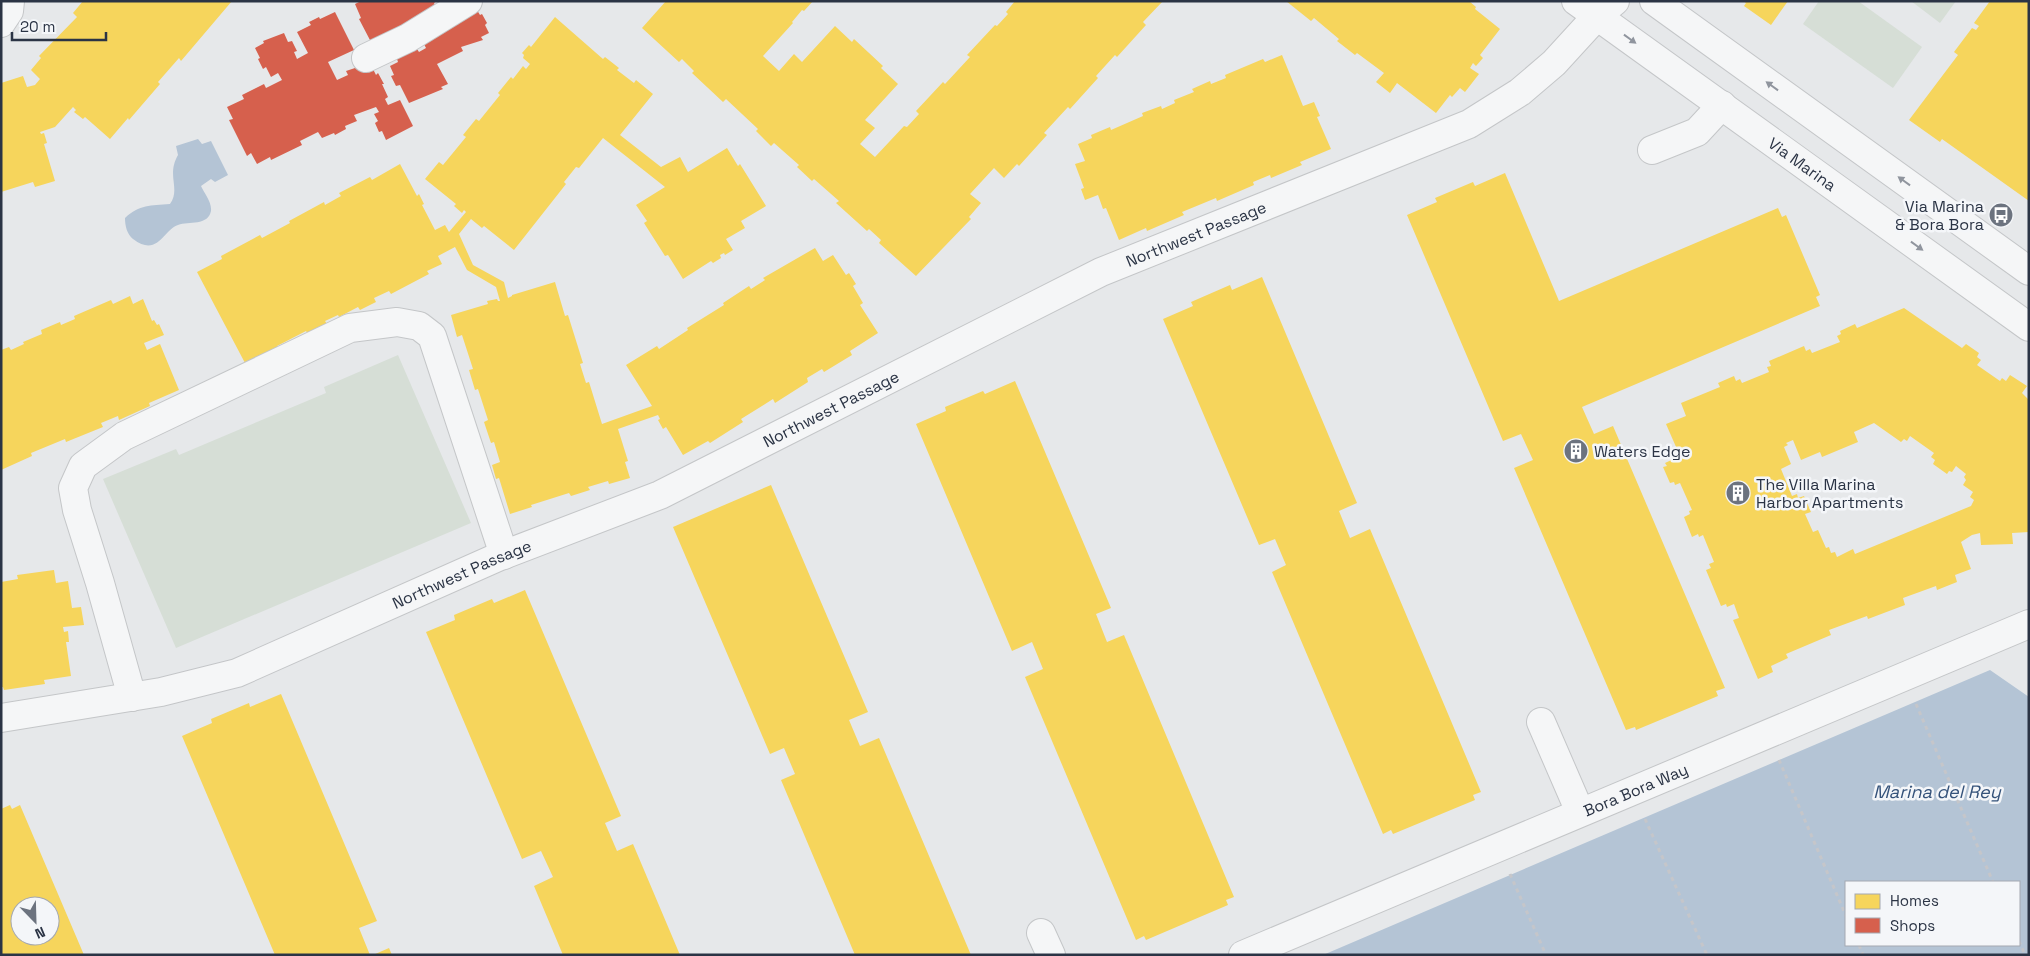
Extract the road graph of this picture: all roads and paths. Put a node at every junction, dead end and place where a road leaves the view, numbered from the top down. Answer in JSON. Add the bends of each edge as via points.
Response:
{"nodes":[{"id":1,"x":10,"y":1,"type":"edge"},
{"id":2,"x":468,"y":1,"type":"edge"},
{"id":3,"x":1654,"y":1,"type":"edge"},
{"id":4,"x":1596,"y":6,"type":"edge"},
{"id":5,"x":1,"y":23,"type":"edge"},
{"id":6,"x":366,"y":58,"type":"dead end"},
{"id":7,"x":1722,"y":105,"type":"junction"},
{"id":8,"x":1652,"y":150,"type":"dead end"},
{"id":9,"x":2029,"y":271,"type":"edge"},
{"id":10,"x":2029,"y":327,"type":"edge"},
{"id":11,"x":504,"y":555,"type":"junction"},
{"id":12,"x":2029,"y":624,"type":"edge"},
{"id":13,"x":132,"y":697,"type":"junction"},
{"id":14,"x":1915,"y":702,"type":"dead end"},
{"id":15,"x":1,"y":718,"type":"edge"},
{"id":16,"x":1541,"y":722,"type":"dead end"},
{"id":17,"x":1779,"y":760,"type":"dead end"},
{"id":18,"x":1580,"y":812,"type":"junction"},
{"id":19,"x":1645,"y":817,"type":"dead end"},
{"id":20,"x":1510,"y":874,"type":"dead end"},
{"id":21,"x":1993,"y":881,"type":"edge"},
{"id":22,"x":1845,"y":914,"type":"edge"},
{"id":23,"x":2020,"y":943,"type":"edge"},
{"id":24,"x":1243,"y":955,"type":"edge"},
{"id":25,"x":1546,"y":955,"type":"edge"},
{"id":26,"x":1707,"y":955,"type":"edge"},
{"id":27,"x":2025,"y":955,"type":"edge"}],
"edges":[{"from":1,"to":5,"type":"street"},
{"from":2,"to":6,"type":"street","via":[[408,38]]},
{"from":9,"to":3,"type":"street","one_way":true},
{"from":4,"to":7,"type":"street","name":"Via Marina","one_way":true},
{"from":4,"to":11,"type":"street","name":"Northwest Passage","via":[[1554,63],[1520,92],[1469,124],[1101,272],[660,495]]},
{"from":7,"to":8,"type":"street","via":[[1697,132]]},
{"from":7,"to":10,"type":"street","name":"Via Marina","one_way":true},
{"from":11,"to":13,"type":"street","name":"Northwest Passage","via":[[237,673]]},
{"from":11,"to":13,"type":"street","via":[[432,336],[418,326],[397,322],[350,328],[124,436],[83,466],[73,488],[77,510]]},
{"from":12,"to":18,"type":"street","name":"Bora Bora Way"},
{"from":13,"to":15,"type":"street","name":"Northwest Passage"},
{"from":14,"to":21,"type":"path"},
{"from":16,"to":18,"type":"street"},
{"from":17,"to":22,"type":"path"},
{"from":18,"to":24,"type":"street","name":"Bora Bora Way"},
{"from":19,"to":26,"type":"path"},
{"from":20,"to":25,"type":"path"},
{"from":23,"to":27,"type":"path"}]}
